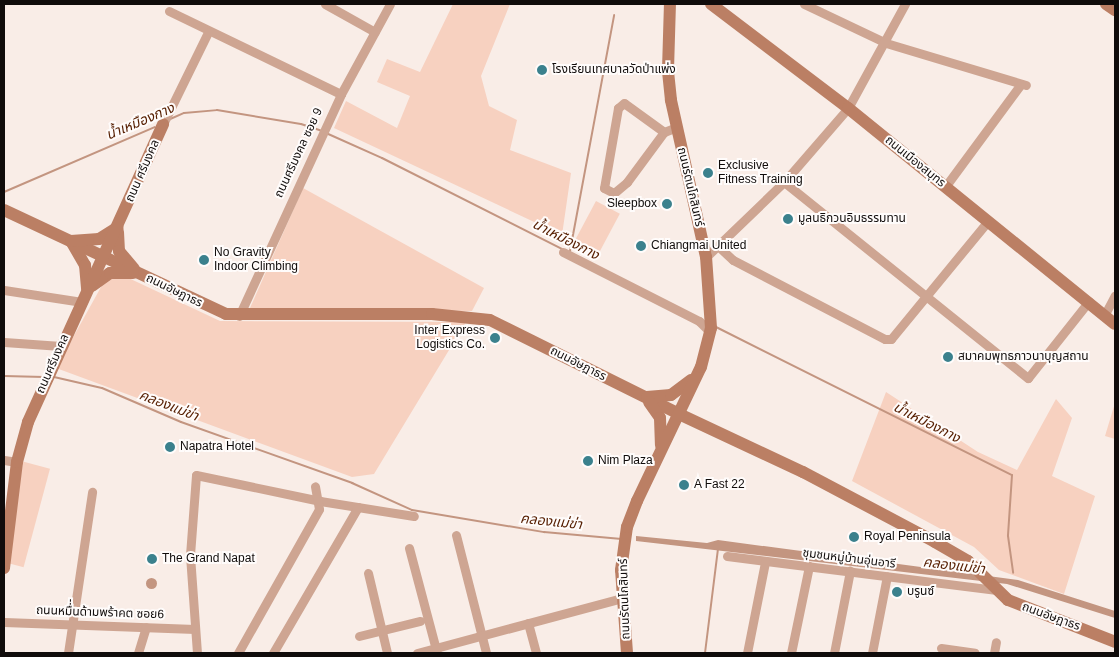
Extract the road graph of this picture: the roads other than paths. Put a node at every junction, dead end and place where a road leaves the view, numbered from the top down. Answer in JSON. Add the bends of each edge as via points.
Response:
{"nodes":[{"id":1,"x":326,"y":4,"type":"edge"},
{"id":2,"x":390,"y":4,"type":"edge"},
{"id":3,"x":670,"y":4,"type":"edge"},
{"id":4,"x":712,"y":4,"type":"edge"},
{"id":5,"x":804,"y":4,"type":"edge"},
{"id":6,"x":905,"y":4,"type":"edge"},
{"id":7,"x":1106,"y":4,"type":"edge"},
{"id":8,"x":1115,"y":10,"type":"edge"},
{"id":9,"x":170,"y":12,"type":"dead end"},
{"id":10,"x":208,"y":32,"type":"junction"},
{"id":11,"x":375,"y":32,"type":"junction"},
{"id":12,"x":886,"y":43,"type":"junction"},
{"id":13,"x":341,"y":94,"type":"junction"},
{"id":14,"x":848,"y":108,"type":"junction"},
{"id":15,"x":163,"y":124,"type":"joint"},
{"id":16,"x":677,"y":127,"type":"junction"},
{"id":17,"x":664,"y":132,"type":"junction"},
{"id":18,"x":784,"y":182,"type":"junction"},
{"id":19,"x":945,"y":186,"type":"junction"},
{"id":20,"x":4,"y":210,"type":"edge"},
{"id":21,"x":988,"y":221,"type":"junction"},
{"id":22,"x":118,"y":228,"type":"junction"},
{"id":23,"x":71,"y":241,"type":"junction"},
{"id":24,"x":719,"y":247,"type":"junction"},
{"id":25,"x":563,"y":252,"type":"dead end"},
{"id":26,"x":706,"y":257,"type":"junction"},
{"id":27,"x":105,"y":258,"type":"junction"},
{"id":28,"x":138,"y":274,"type":"junction"},
{"id":29,"x":4,"y":290,"type":"edge"},
{"id":30,"x":1115,"y":295,"type":"edge"},
{"id":31,"x":926,"y":296,"type":"junction"},
{"id":32,"x":84,"y":297,"type":"junction"},
{"id":33,"x":1089,"y":301,"type":"junction"},
{"id":34,"x":1105,"y":314,"type":"junction"},
{"id":35,"x":239,"y":316,"type":"junction"},
{"id":36,"x":1115,"y":324,"type":"edge"},
{"id":37,"x":711,"y":330,"type":"junction"},
{"id":38,"x":4,"y":342,"type":"edge"},
{"id":39,"x":61,"y":346,"type":"junction"},
{"id":40,"x":699,"y":370,"type":"junction"},
{"id":41,"x":644,"y":397,"type":"junction"},
{"id":42,"x":678,"y":414,"type":"junction"},
{"id":43,"x":661,"y":450,"type":"junction"},
{"id":44,"x":4,"y":460,"type":"edge"},
{"id":45,"x":17,"y":462,"type":"junction"},
{"id":46,"x":315,"y":486,"type":"dead end"},
{"id":47,"x":92,"y":492,"type":"dead end"},
{"id":48,"x":320,"y":501,"type":"junction"},
{"id":49,"x":358,"y":507,"type":"junction"},
{"id":50,"x":414,"y":516,"type":"dead end"},
{"id":51,"x":6,"y":527,"type":"edge"},
{"id":52,"x":456,"y":535,"type":"dead end"},
{"id":53,"x":409,"y":548,"type":"dead end"},
{"id":54,"x":727,"y":556,"type":"dead end"},
{"id":55,"x":765,"y":562,"type":"junction"},
{"id":56,"x":809,"y":566,"type":"junction"},
{"id":57,"x":4,"y":568,"type":"edge"},
{"id":58,"x":850,"y":571,"type":"junction"},
{"id":59,"x":368,"y":573,"type":"dead end"},
{"id":60,"x":887,"y":576,"type":"junction"},
{"id":61,"x":994,"y":587,"type":"junction"},
{"id":62,"x":622,"y":598,"type":"junction"},
{"id":63,"x":420,"y":621,"type":"dead end"},
{"id":64,"x":4,"y":622,"type":"edge"},
{"id":65,"x":528,"y":623,"type":"junction"},
{"id":66,"x":74,"y":625,"type":"junction"},
{"id":67,"x":146,"y":627,"type":"junction"},
{"id":68,"x":195,"y":629,"type":"junction"},
{"id":69,"x":382,"y":631,"type":"junction"},
{"id":70,"x":359,"y":636,"type":"dead end"},
{"id":71,"x":482,"y":636,"type":"junction"},
{"id":72,"x":996,"y":642,"type":"dead end"},
{"id":73,"x":1115,"y":642,"type":"edge"},
{"id":74,"x":941,"y":648,"type":"dead end"},
{"id":75,"x":436,"y":651,"type":"edge"},
{"id":76,"x":68,"y":653,"type":"edge"},
{"id":77,"x":138,"y":653,"type":"edge"},
{"id":78,"x":197,"y":653,"type":"edge"},
{"id":79,"x":238,"y":653,"type":"edge"},
{"id":80,"x":274,"y":653,"type":"edge"},
{"id":81,"x":387,"y":653,"type":"edge"},
{"id":82,"x":416,"y":653,"type":"edge"},
{"id":83,"x":486,"y":653,"type":"edge"},
{"id":84,"x":536,"y":653,"type":"edge"},
{"id":85,"x":627,"y":653,"type":"edge"},
{"id":86,"x":747,"y":653,"type":"edge"},
{"id":87,"x":791,"y":653,"type":"edge"},
{"id":88,"x":834,"y":653,"type":"edge"},
{"id":89,"x":872,"y":653,"type":"edge"},
{"id":90,"x":975,"y":653,"type":"edge"},
{"id":91,"x":994,"y":653,"type":"edge"}],
"edges":[{"from":1,"to":11,"type":"street"},
{"from":2,"to":11,"type":"street","name":"ถนนศรีมงคล ซอย 9"},
{"from":3,"to":16,"type":"street","name":"ถนนรัตนโกสินทร์","via":[[668,70]]},
{"from":4,"to":14,"type":"street","name":"ถนนเมืองสมุทร"},
{"from":5,"to":12,"type":"street"},
{"from":6,"to":12,"type":"street"},
{"from":7,"to":8,"type":"street"},
{"from":9,"to":10,"type":"street"},
{"from":10,"to":13,"type":"street"},
{"from":10,"to":15,"type":"street","name":"ถนน ศรีมงคล"},
{"from":11,"to":13,"type":"street","name":"ถนนศรีมงคล ซอย 9"},
{"from":12,"to":14,"type":"street"},
{"from":12,"to":19,"type":"street","via":[[1024,85]]},
{"from":13,"to":35,"type":"street","name":"ถนนศรีมงคล ซอย 9"},
{"from":14,"to":18,"type":"street"},
{"from":14,"to":19,"type":"street","name":"ถนนเมืองสมุทร"},
{"from":15,"to":22,"type":"street","name":"ถนน ศรีมงคล"},
{"from":16,"to":17,"type":"street"},
{"from":16,"to":26,"type":"street","name":"ถนนรัตนโกสินทร์"},
{"from":17,"to":17,"type":"street","via":[[627,182],[614,194],[604,188],[618,108],[624,103]]},
{"from":18,"to":24,"type":"street"},
{"from":18,"to":31,"type":"street"},
{"from":19,"to":21,"type":"street","name":"ถนนเมืองสมุทร"},
{"from":20,"to":23,"type":"street","name":"ถนนอัษฎาธร"},
{"from":21,"to":31,"type":"street"},
{"from":21,"to":33,"type":"street","name":"ถนนเมืองสมุทร"},
{"from":22,"to":23,"type":"street","via":[[99,238]]},
{"from":22,"to":27,"type":"street","name":"ถนน ศรีมงคล"},
{"from":22,"to":28,"type":"street","via":[[119,251]]},
{"from":23,"to":27,"type":"street","name":"ถนนอัษฎาธร"},
{"from":23,"to":32,"type":"street","via":[[85,265]]},
{"from":24,"to":26,"type":"street"},
{"from":24,"to":31,"type":"street","via":[[733,260],[885,339],[891,338]]},
{"from":25,"to":37,"type":"street"},
{"from":26,"to":37,"type":"street","name":"ถนนรัตนโกสินทร์"},
{"from":27,"to":28,"type":"street","name":"ถนนอัษฎาธร"},
{"from":27,"to":32,"type":"street","name":"ถนนศรีมงคล"},
{"from":28,"to":32,"type":"street","via":[[110,273]]},
{"from":28,"to":35,"type":"street","name":"ถนนอัษฎาธร","via":[[212,310]]},
{"from":29,"to":32,"type":"street"},
{"from":30,"to":34,"type":"street"},
{"from":31,"to":33,"type":"street","via":[[1028,378]]},
{"from":32,"to":39,"type":"street","name":"ถนนศรีมงคล"},
{"from":33,"to":34,"type":"street","name":"ถนนเมืองสมุทร"},
{"from":34,"to":36,"type":"street","name":"ถนนเมืองสมุทร"},
{"from":35,"to":41,"type":"street","name":"ถนนอัษฎาธร","via":[[432,314],[481,317]]},
{"from":37,"to":40,"type":"street","name":"ถนนรัตนโกสินทร์"},
{"from":38,"to":39,"type":"street"},
{"from":39,"to":45,"type":"street","name":"ถนนศรีมงคล","via":[[28,422]]},
{"from":40,"to":41,"type":"street","via":[[678,392]]},
{"from":40,"to":42,"type":"street","name":"ถนนรัตนโกสินทร์"},
{"from":41,"to":42,"type":"street","name":"ถนนอัษฎาธร"},
{"from":41,"to":43,"type":"street","via":[[660,418]]},
{"from":42,"to":43,"type":"street","name":"ถนนรัตนโกสินทร์"},
{"from":42,"to":61,"type":"street","name":"ถนนอัษฎาธร","via":[[803,472],[968,561]]},
{"from":43,"to":62,"type":"street","name":"ถนนรัตนโกสินทร์","via":[[634,508],[625,539]]},
{"from":44,"to":45,"type":"street"},
{"from":45,"to":51,"type":"street","name":"ถนนศรีมงคล"},
{"from":46,"to":48,"type":"street"},
{"from":47,"to":66,"type":"street"},
{"from":48,"to":49,"type":"street"},
{"from":48,"to":68,"type":"street","via":[[196,475],[190,555]]},
{"from":48,"to":79,"type":"street","via":[[319,510]]},
{"from":49,"to":50,"type":"street"},
{"from":49,"to":80,"type":"street"},
{"from":51,"to":57,"type":"street","name":"ถนนศรีมงคล"},
{"from":52,"to":71,"type":"street"},
{"from":53,"to":75,"type":"street"},
{"from":54,"to":55,"type":"street","name":"ชุมชนหมู่บ้านอุ่นอารี"},
{"from":55,"to":56,"type":"street","name":"ชุมชนหมู่บ้านอุ่นอารี"},
{"from":55,"to":86,"type":"street"},
{"from":56,"to":58,"type":"street","name":"ชุมชนหมู่บ้านอุ่นอารี"},
{"from":56,"to":87,"type":"street"},
{"from":58,"to":60,"type":"street","name":"ชุมชนหมู่บ้านอุ่นอารี"},
{"from":58,"to":88,"type":"street"},
{"from":59,"to":69,"type":"street"},
{"from":60,"to":61,"type":"street","name":"ชุมชนหมู่บ้านอุ่นอารี"},
{"from":60,"to":89,"type":"street"},
{"from":61,"to":73,"type":"street","name":"ถนนอัษฎาธร","via":[[1021,607]]},
{"from":62,"to":65,"type":"street"},
{"from":62,"to":85,"type":"street","name":"ถนนรัตนโกสินทร์"},
{"from":63,"to":69,"type":"street"},
{"from":64,"to":66,"type":"street","name":"ถนนหมื่่นด้ามพร้าคต ซอย6"},
{"from":65,"to":71,"type":"street"},
{"from":65,"to":84,"type":"street"},
{"from":66,"to":67,"type":"street","name":"ถนนหมื่่นด้ามพร้าคต ซอย6"},
{"from":66,"to":76,"type":"street"},
{"from":67,"to":68,"type":"street","name":"ถนนหมื่่นด้ามพร้าคต ซอย6"},
{"from":67,"to":77,"type":"street"},
{"from":68,"to":78,"type":"street"},
{"from":69,"to":70,"type":"street"},
{"from":69,"to":81,"type":"street"},
{"from":71,"to":75,"type":"street"},
{"from":71,"to":83,"type":"street"},
{"from":72,"to":91,"type":"street"},
{"from":74,"to":90,"type":"street"},
{"from":75,"to":82,"type":"street"}]}
